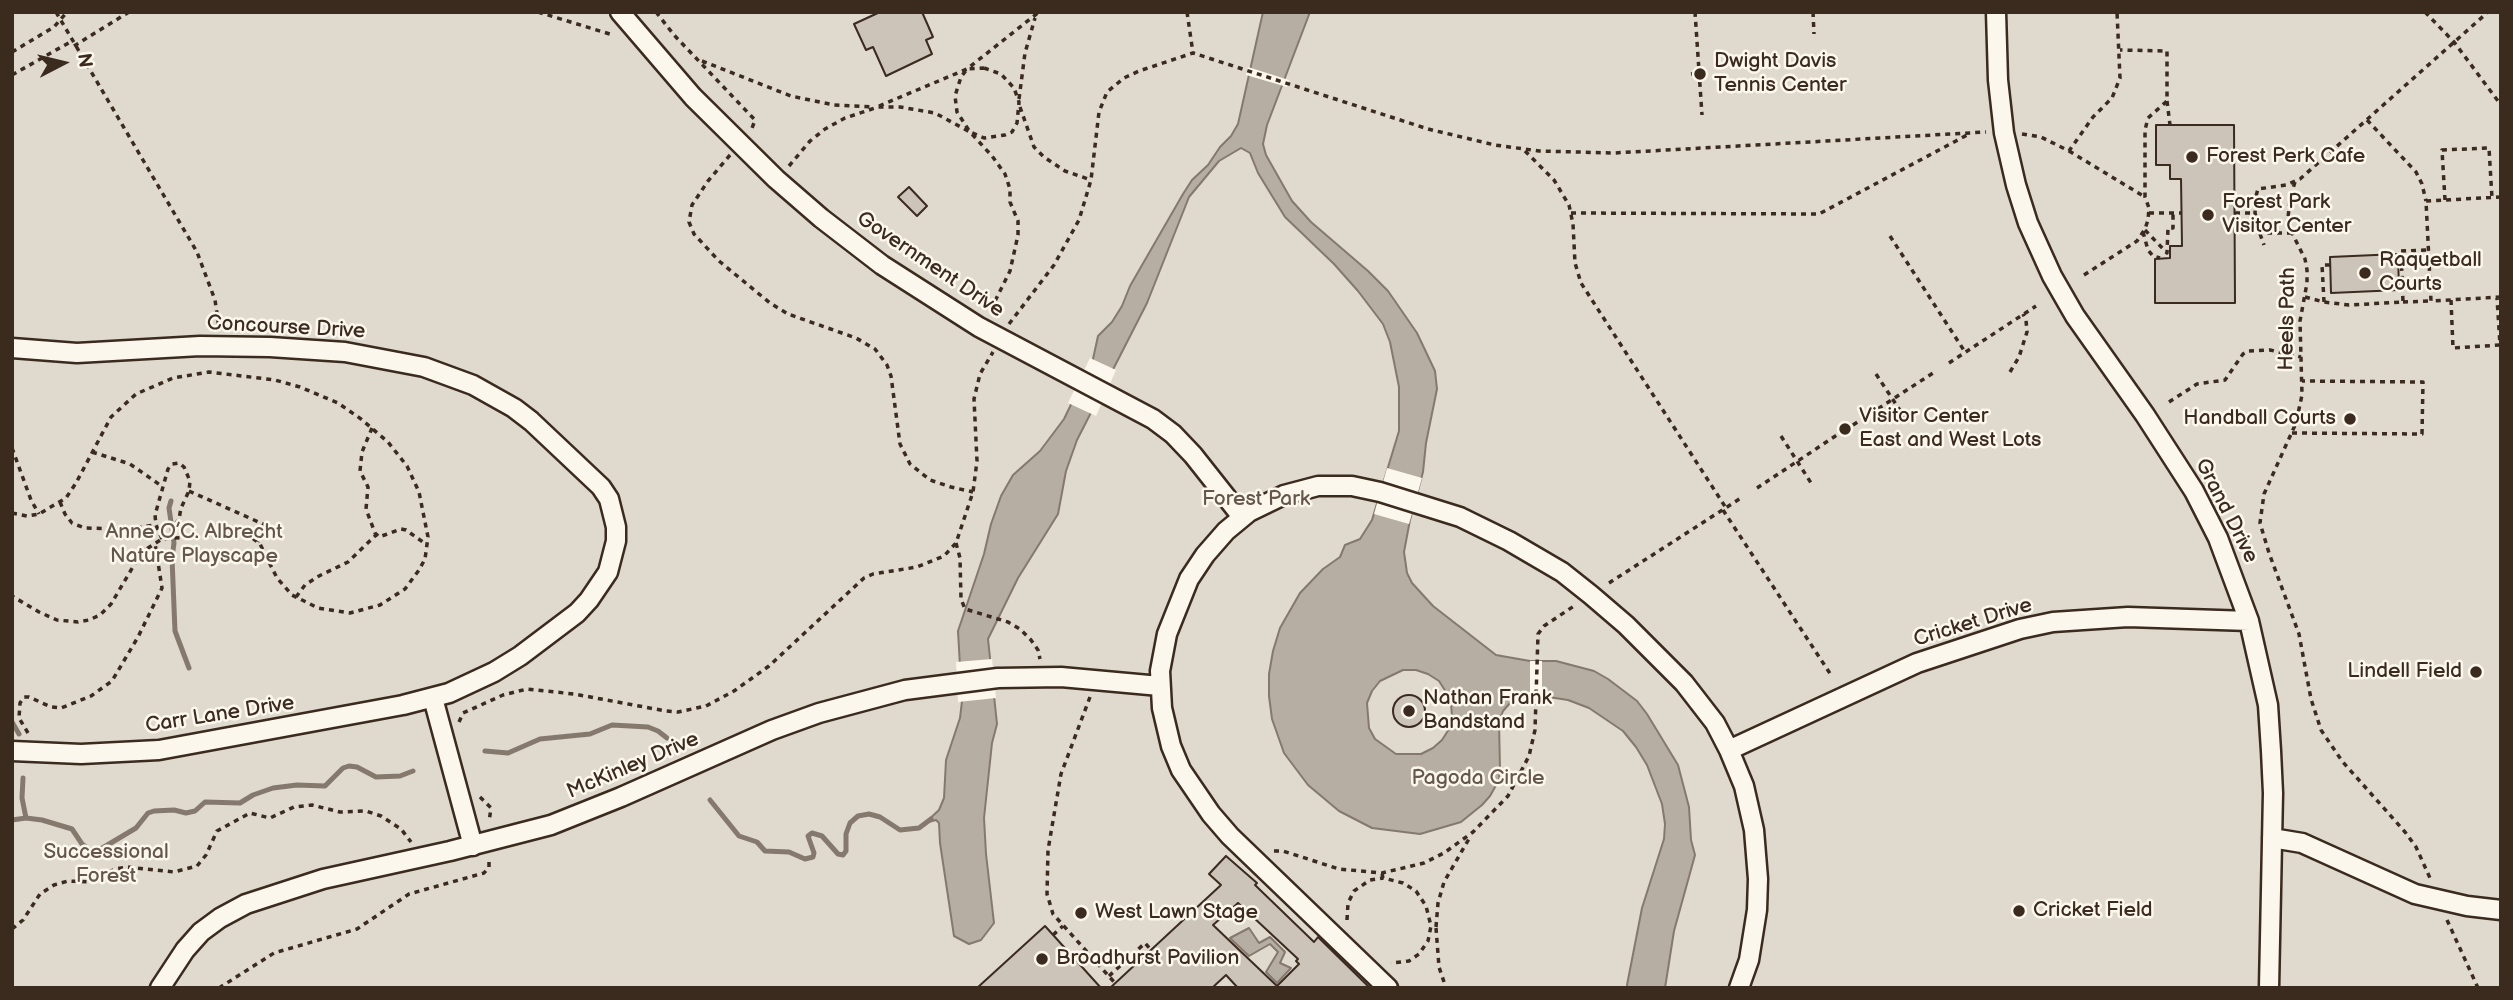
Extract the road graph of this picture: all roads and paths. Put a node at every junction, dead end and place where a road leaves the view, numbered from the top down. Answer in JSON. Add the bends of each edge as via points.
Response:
{"nodes":[{"id":1,"x":54,"y":12,"type":"edge"},
{"id":2,"x":67,"y":12,"type":"edge"},
{"id":3,"x":129,"y":12,"type":"edge"},
{"id":4,"x":538,"y":12,"type":"edge"},
{"id":5,"x":620,"y":12,"type":"edge"},
{"id":6,"x":656,"y":12,"type":"edge"},
{"id":7,"x":1187,"y":12,"type":"edge"},
{"id":8,"x":1695,"y":12,"type":"edge"},
{"id":9,"x":1813,"y":12,"type":"edge"},
{"id":10,"x":1996,"y":12,"type":"edge"},
{"id":11,"x":2117,"y":12,"type":"edge"},
{"id":12,"x":2425,"y":12,"type":"edge"},
{"id":13,"x":2488,"y":12,"type":"edge"},
{"id":14,"x":1037,"y":13,"type":"edge"},
{"id":15,"x":60,"y":19,"type":"junction"},
{"id":16,"x":1814,"y":34,"type":"dead end"},
{"id":17,"x":613,"y":35,"type":"dead end"},
{"id":18,"x":2454,"y":42,"type":"junction"},
{"id":19,"x":73,"y":43,"type":"junction"},
{"id":20,"x":2120,"y":50,"type":"junction"},
{"id":21,"x":12,"y":52,"type":"edge"},
{"id":22,"x":1193,"y":53,"type":"junction"},
{"id":23,"x":699,"y":60,"type":"junction"},
{"id":24,"x":1707,"y":68,"type":"dead end"},
{"id":25,"x":967,"y":69,"type":"junction"},
{"id":26,"x":1699,"y":71,"type":"junction"},
{"id":27,"x":1692,"y":74,"type":"dead end"},
{"id":28,"x":12,"y":75,"type":"edge"},
{"id":29,"x":2167,"y":101,"type":"junction"},
{"id":30,"x":1019,"y":102,"type":"junction"},
{"id":31,"x":2501,"y":105,"type":"edge"},
{"id":32,"x":878,"y":107,"type":"junction"},
{"id":33,"x":1702,"y":115,"type":"dead end"},
{"id":34,"x":2367,"y":120,"type":"junction"},
{"id":35,"x":2170,"y":125,"type":"dead end"},
{"id":36,"x":751,"y":131,"type":"dead end"},
{"id":37,"x":970,"y":132,"type":"junction"},
{"id":38,"x":1972,"y":132,"type":"junction"},
{"id":39,"x":1988,"y":132,"type":"dead end"},
{"id":40,"x":2023,"y":134,"type":"dead end"},
{"id":41,"x":1523,"y":149,"type":"junction"},
{"id":42,"x":2069,"y":151,"type":"junction"},
{"id":43,"x":728,"y":157,"type":"dead end"},
{"id":44,"x":789,"y":166,"type":"dead end"},
{"id":45,"x":1091,"y":180,"type":"junction"},
{"id":46,"x":2295,"y":182,"type":"junction"},
{"id":47,"x":2145,"y":197,"type":"junction"},
{"id":48,"x":2501,"y":197,"type":"edge"},
{"id":49,"x":2492,"y":198,"type":"junction"},
{"id":50,"x":2445,"y":200,"type":"junction"},
{"id":51,"x":2426,"y":201,"type":"junction"},
{"id":52,"x":1571,"y":213,"type":"junction"},
{"id":53,"x":2174,"y":213,"type":"junction"},
{"id":54,"x":2181,"y":213,"type":"dead end"},
{"id":55,"x":2235,"y":213,"type":"dead end"},
{"id":56,"x":2255,"y":213,"type":"junction"},
{"id":57,"x":2149,"y":214,"type":"junction"},
{"id":58,"x":2144,"y":231,"type":"junction"},
{"id":59,"x":2260,"y":233,"type":"junction"},
{"id":60,"x":2292,"y":233,"type":"junction"},
{"id":61,"x":1890,"y":236,"type":"dead end"},
{"id":62,"x":2264,"y":245,"type":"dead end"},
{"id":63,"x":2428,"y":250,"type":"junction"},
{"id":64,"x":2160,"y":258,"type":"dead end"},
{"id":65,"x":2330,"y":265,"type":"dead end"},
{"id":66,"x":2084,"y":275,"type":"dead end"},
{"id":67,"x":2323,"y":282,"type":"junction"},
{"id":68,"x":2331,"y":282,"type":"dead end"},
{"id":69,"x":2305,"y":297,"type":"junction"},
{"id":70,"x":2499,"y":297,"type":"edge"},
{"id":71,"x":2451,"y":300,"type":"junction"},
{"id":72,"x":2431,"y":301,"type":"junction"},
{"id":73,"x":2324,"y":302,"type":"junction"},
{"id":74,"x":2403,"y":302,"type":"junction"},
{"id":75,"x":993,"y":305,"type":"dead end"},
{"id":76,"x":2036,"y":306,"type":"dead end"},
{"id":77,"x":2024,"y":314,"type":"junction"},
{"id":78,"x":1013,"y":318,"type":"dead end"},
{"id":79,"x":220,"y":333,"type":"dead end"},
{"id":80,"x":12,"y":348,"type":"edge"},
{"id":81,"x":1965,"y":352,"type":"junction"},
{"id":82,"x":990,"y":356,"type":"dead end"},
{"id":83,"x":2301,"y":356,"type":"junction"},
{"id":84,"x":1949,"y":363,"type":"dead end"},
{"id":85,"x":214,"y":364,"type":"dead end"},
{"id":86,"x":209,"y":372,"type":"junction"},
{"id":87,"x":2010,"y":372,"type":"dead end"},
{"id":88,"x":1933,"y":373,"type":"dead end"},
{"id":89,"x":1877,"y":374,"type":"dead end"},
{"id":90,"x":2302,"y":381,"type":"junction"},
{"id":91,"x":1893,"y":399,"type":"junction"},
{"id":92,"x":2169,"y":402,"type":"dead end"},
{"id":93,"x":1909,"y":424,"type":"dead end"},
{"id":94,"x":1853,"y":425,"type":"dead end"},
{"id":95,"x":372,"y":428,"type":"junction"},
{"id":96,"x":2292,"y":433,"type":"junction"},
{"id":97,"x":1781,"y":436,"type":"dead end"},
{"id":98,"x":1837,"y":436,"type":"dead end"},
{"id":99,"x":12,"y":449,"type":"edge"},
{"id":100,"x":92,"y":452,"type":"junction"},
{"id":101,"x":1797,"y":461,"type":"junction"},
{"id":102,"x":1813,"y":486,"type":"dead end"},
{"id":103,"x":163,"y":487,"type":"junction"},
{"id":104,"x":1757,"y":488,"type":"dead end"},
{"id":105,"x":190,"y":491,"type":"junction"},
{"id":106,"x":973,"y":492,"type":"junction"},
{"id":107,"x":1741,"y":498,"type":"dead end"},
{"id":108,"x":60,"y":502,"type":"junction"},
{"id":109,"x":1725,"y":509,"type":"junction"},
{"id":110,"x":13,"y":514,"type":"edge"},
{"id":111,"x":39,"y":514,"type":"junction"},
{"id":112,"x":1242,"y":517,"type":"junction"},
{"id":113,"x":176,"y":523,"type":"dead end"},
{"id":114,"x":157,"y":527,"type":"junction"},
{"id":115,"x":376,"y":536,"type":"junction"},
{"id":116,"x":162,"y":539,"type":"junction"},
{"id":117,"x":155,"y":542,"type":"junction"},
{"id":118,"x":258,"y":542,"type":"junction"},
{"id":119,"x":956,"y":544,"type":"junction"},
{"id":120,"x":428,"y":546,"type":"junction"},
{"id":121,"x":1609,"y":583,"type":"dead end"},
{"id":122,"x":12,"y":596,"type":"edge"},
{"id":123,"x":295,"y":597,"type":"junction"},
{"id":124,"x":1574,"y":606,"type":"dead end"},
{"id":125,"x":2249,"y":621,"type":"junction"},
{"id":126,"x":1040,"y":659,"type":"dead end"},
{"id":127,"x":1831,"y":675,"type":"dead end"},
{"id":128,"x":1160,"y":686,"type":"junction"},
{"id":129,"x":1090,"y":697,"type":"dead end"},
{"id":130,"x":433,"y":698,"type":"junction"},
{"id":131,"x":20,"y":703,"type":"junction"},
{"id":132,"x":12,"y":706,"type":"edge"},
{"id":133,"x":467,"y":711,"type":"dead end"},
{"id":134,"x":1730,"y":750,"type":"junction"},
{"id":135,"x":12,"y":751,"type":"edge"},
{"id":136,"x":41,"y":752,"type":"junction"},
{"id":137,"x":1473,"y":832,"type":"junction"},
{"id":138,"x":2272,"y":838,"type":"junction"},
{"id":139,"x":411,"y":842,"type":"dead end"},
{"id":140,"x":473,"y":846,"type":"junction"},
{"id":141,"x":1274,"y":851,"type":"dead end"},
{"id":142,"x":490,"y":861,"type":"dead end"},
{"id":143,"x":2428,"y":875,"type":"dead end"},
{"id":144,"x":1382,"y":876,"type":"junction"},
{"id":145,"x":2501,"y":910,"type":"edge"},
{"id":146,"x":2445,"y":916,"type":"dead end"},
{"id":147,"x":1347,"y":920,"type":"dead end"},
{"id":148,"x":1063,"y":926,"type":"junction"},
{"id":149,"x":1433,"y":927,"type":"junction"},
{"id":150,"x":12,"y":929,"type":"edge"},
{"id":151,"x":1053,"y":935,"type":"dead end"},
{"id":152,"x":1151,"y":950,"type":"dead end"},
{"id":153,"x":1391,"y":963,"type":"dead end"},
{"id":154,"x":1109,"y":976,"type":"junction"},
{"id":155,"x":1115,"y":983,"type":"dead end"},
{"id":156,"x":160,"y":988,"type":"edge"},
{"id":157,"x":219,"y":988,"type":"edge"},
{"id":158,"x":1388,"y":988,"type":"edge"},
{"id":159,"x":1446,"y":988,"type":"edge"},
{"id":160,"x":1739,"y":988,"type":"edge"},
{"id":161,"x":2269,"y":988,"type":"edge"},
{"id":162,"x":2478,"y":988,"type":"edge"}],
"edges":[{"from":1,"to":15,"type":"path"},
{"from":2,"to":15,"type":"path"},
{"from":3,"to":19,"type":"path"},
{"from":4,"to":17,"type":"path"},
{"from":5,"to":112,"type":"street","name":"Government Drive","via":[[693,97],[821,218],[921,290],[1005,342],[1153,419],[1173,434]]},
{"from":6,"to":23,"type":"path"},
{"from":7,"to":22,"type":"path"},
{"from":8,"to":26,"type":"path"},
{"from":9,"to":16,"type":"path"},
{"from":10,"to":125,"type":"street","name":"Grand Drive","via":[[2004,133],[2032,233],[2075,316],[2194,491],[2218,538]]},
{"from":11,"to":20,"type":"path"},
{"from":12,"to":18,"type":"path"},
{"from":13,"to":18,"type":"path"},
{"from":14,"to":25,"type":"path"},
{"from":14,"to":30,"type":"path","via":[[1025,53]]},
{"from":15,"to":19,"type":"path"},
{"from":15,"to":21,"type":"path"},
{"from":18,"to":31,"type":"path"},
{"from":18,"to":34,"type":"path"},
{"from":19,"to":28,"type":"path"},
{"from":19,"to":79,"type":"path","via":[[197,252],[215,300]]},
{"from":20,"to":29,"type":"path","via":[[2167,51]]},
{"from":20,"to":42,"type":"path","via":[[2118,89]]},
{"from":22,"to":41,"type":"path","via":[[1429,129]]},
{"from":22,"to":45,"type":"path","via":[[1139,71],[1107,92],[1099,112]]},
{"from":23,"to":32,"type":"path","via":[[791,96]]},
{"from":23,"to":36,"type":"path","via":[[755,120]]},
{"from":24,"to":26,"type":"path"},
{"from":25,"to":30,"type":"path","via":[[1001,74]]},
{"from":25,"to":32,"type":"path"},
{"from":25,"to":37,"type":"path","via":[[955,96],[957,112]]},
{"from":26,"to":27,"type":"path"},
{"from":26,"to":33,"type":"path"},
{"from":29,"to":35,"type":"path"},
{"from":29,"to":47,"type":"path","via":[[2146,123]]},
{"from":30,"to":37,"type":"path","via":[[1012,132],[984,138]]},
{"from":30,"to":45,"type":"path","via":[[1034,148],[1065,171]]},
{"from":32,"to":37,"type":"path","via":[[935,113]]},
{"from":32,"to":44,"type":"path","via":[[825,129]]},
{"from":34,"to":46,"type":"path"},
{"from":34,"to":51,"type":"path","via":[[2411,165]]},
{"from":37,"to":75,"type":"path","via":[[1005,174],[1017,221],[1010,271]]},
{"from":38,"to":39,"type":"path"},
{"from":38,"to":41,"type":"path","via":[[1614,153]]},
{"from":38,"to":52,"type":"path","via":[[1819,214]]},
{"from":40,"to":42,"type":"path"},
{"from":41,"to":52,"type":"path","via":[[1560,188]]},
{"from":42,"to":47,"type":"path"},
{"from":43,"to":106,"type":"path","via":[[692,205],[689,222],[694,234],[769,303],[875,349],[891,376],[900,444],[910,464],[930,480]]},
{"from":45,"to":78,"type":"path","via":[[1080,220],[1067,244]]},
{"from":46,"to":56,"type":"path","via":[[2258,189]]},
{"from":46,"to":60,"type":"path","name":"Heels Path","via":[[2288,208]]},
{"from":47,"to":57,"type":"path"},
{"from":48,"to":49,"type":"path"},
{"from":49,"to":50,"type":"path"},
{"from":49,"to":50,"type":"path","via":[[2489,148],[2442,150]]},
{"from":50,"to":51,"type":"path"},
{"from":51,"to":63,"type":"path"},
{"from":52,"to":109,"type":"path","via":[[1581,283]]},
{"from":53,"to":54,"type":"path"},
{"from":53,"to":57,"type":"path"},
{"from":53,"to":58,"type":"path","via":[[2167,253]]},
{"from":55,"to":56,"type":"path"},
{"from":56,"to":59,"type":"path"},
{"from":57,"to":58,"type":"path"},
{"from":58,"to":64,"type":"path","via":[[2148,250]]},
{"from":58,"to":66,"type":"path","via":[[2137,241]]},
{"from":59,"to":60,"type":"path"},
{"from":59,"to":62,"type":"path"},
{"from":60,"to":69,"type":"path","name":"Heels Path","via":[[2305,259]]},
{"from":61,"to":81,"type":"path"},
{"from":63,"to":72,"type":"path"},
{"from":63,"to":74,"type":"path","via":[[2401,251]]},
{"from":65,"to":67,"type":"path","via":[[2322,265]]},
{"from":67,"to":68,"type":"path"},
{"from":67,"to":73,"type":"path"},
{"from":69,"to":73,"type":"path"},
{"from":69,"to":83,"type":"path","name":"Heels Path"},
{"from":70,"to":71,"type":"path"},
{"from":70,"to":71,"type":"path","via":[[2500,345],[2453,348]]},
{"from":71,"to":72,"type":"path"},
{"from":72,"to":74,"type":"path"},
{"from":73,"to":74,"type":"path"},
{"from":76,"to":77,"type":"path"},
{"from":77,"to":81,"type":"path"},
{"from":77,"to":87,"type":"path","via":[[2026,332]]},
{"from":80,"to":130,"type":"street","name":"Concourse Drive","via":[[77,353],[237,346],[345,352],[402,361],[452,376],[531,421],[588,473],[609,499],[616,541],[608,572],[577,613],[544,639],[494,672]]},
{"from":81,"to":84,"type":"path"},
{"from":82,"to":106,"type":"path","via":[[974,399],[977,461]]},
{"from":83,"to":90,"type":"path","name":"Heels Path"},
{"from":83,"to":92,"type":"path","via":[[2248,351],[2225,380],[2197,384]]},
{"from":85,"to":86,"type":"path"},
{"from":86,"to":95,"type":"path","via":[[300,387],[338,403]]},
{"from":86,"to":100,"type":"path","via":[[173,378],[136,394],[111,417]]},
{"from":88,"to":91,"type":"path"},
{"from":89,"to":91,"type":"path"},
{"from":90,"to":96,"type":"path","name":"Heels Path"},
{"from":90,"to":96,"type":"path","via":[[2423,382],[2422,434]]},
{"from":91,"to":93,"type":"path"},
{"from":91,"to":94,"type":"path"},
{"from":95,"to":115,"type":"path","via":[[360,471],[368,487],[366,509]]},
{"from":95,"to":120,"type":"path","via":[[396,450],[412,475],[425,513]]},
{"from":96,"to":143,"type":"path","name":"Heels Path","via":[[2264,494],[2260,523],[2299,634],[2315,715],[2328,743],[2416,847]]},
{"from":97,"to":101,"type":"path"},
{"from":98,"to":101,"type":"path"},
{"from":99,"to":111,"type":"path"},
{"from":100,"to":103,"type":"path","via":[[130,464]]},
{"from":100,"to":108,"type":"path"},
{"from":101,"to":102,"type":"path"},
{"from":101,"to":104,"type":"path"},
{"from":103,"to":105,"type":"path","via":[[168,469],[179,463],[187,472]]},
{"from":103,"to":114,"type":"path","via":[[155,515]]},
{"from":105,"to":113,"type":"path"},
{"from":105,"to":118,"type":"path","via":[[263,524]]},
{"from":106,"to":119,"type":"path"},
{"from":107,"to":109,"type":"path"},
{"from":108,"to":111,"type":"path"},
{"from":108,"to":114,"type":"path","via":[[72,523],[85,528]]},
{"from":109,"to":121,"type":"path"},
{"from":109,"to":127,"type":"path"},
{"from":110,"to":111,"type":"path"},
{"from":112,"to":128,"type":"street","via":[[1189,579],[1167,634]]},
{"from":112,"to":134,"type":"street","via":[[1303,489],[1337,485],[1380,492],[1460,517],[1553,567],[1591,595],[1685,683]]},
{"from":114,"to":116,"type":"path"},
{"from":115,"to":120,"type":"path","via":[[406,530]]},
{"from":115,"to":123,"type":"path","via":[[348,562],[305,585]]},
{"from":116,"to":117,"type":"path"},
{"from":116,"to":118,"type":"path","via":[[240,533]]},
{"from":117,"to":122,"type":"path","via":[[106,610],[89,620],[57,620]]},
{"from":117,"to":131,"type":"path","via":[[162,588],[112,681],[61,708],[29,697]]},
{"from":118,"to":123,"type":"path","via":[[277,578]]},
{"from":119,"to":126,"type":"path","via":[[965,609],[1020,629]]},
{"from":119,"to":133,"type":"path","via":[[928,564],[864,578],[769,666],[706,706],[666,711],[527,689]]},
{"from":120,"to":123,"type":"path","via":[[411,582],[389,600],[360,611],[329,611]]},
{"from":124,"to":137,"type":"path","via":[[1541,629],[1532,744],[1508,796]]},
{"from":125,"to":134,"type":"street","name":"Cricket Drive","via":[[2128,617],[2020,629],[1917,663]]},
{"from":125,"to":138,"type":"street","name":"Grand Drive","via":[[2267,705]]},
{"from":128,"to":140,"type":"street","name":"McKinley Drive","via":[[1061,677],[998,678],[905,690],[819,713],[551,825]]},
{"from":128,"to":158,"type":"street","via":[[1171,746],[1181,770],[1211,814]]},
{"from":129,"to":148,"type":"path","via":[[1061,774],[1048,850],[1050,909]]},
{"from":130,"to":136,"type":"street","name":"Carr Lane Drive","via":[[159,750]]},
{"from":130,"to":140,"type":"street"},
{"from":131,"to":132,"type":"path"},
{"from":131,"to":136,"type":"path","via":[[19,718]]},
{"from":134,"to":160,"type":"street","via":[[1744,786],[1757,856],[1757,910]]},
{"from":135,"to":136,"type":"street","name":"Carr Lane Drive"},
{"from":137,"to":144,"type":"path","via":[[1434,859]]},
{"from":137,"to":149,"type":"path","via":[[1444,882]]},
{"from":138,"to":145,"type":"street","via":[[2302,843],[2414,894]]},
{"from":138,"to":161,"type":"street","name":"Grand Drive"},
{"from":139,"to":150,"type":"path","via":[[401,829],[366,811],[312,806],[294,807],[270,818],[250,813],[217,831],[197,866],[174,872],[127,867],[91,882],[54,885],[40,894]]},
{"from":140,"to":156,"type":"street","name":"McKinley Drive","via":[[323,879],[246,904],[201,932]]},
{"from":141,"to":144,"type":"path"},
{"from":142,"to":157,"type":"path","via":[[484,873],[409,894],[357,929],[274,953]]},
{"from":144,"to":147,"type":"path","via":[[1354,891]]},
{"from":144,"to":149,"type":"path","via":[[1416,891]]},
{"from":146,"to":162,"type":"path"},
{"from":148,"to":151,"type":"path"},
{"from":148,"to":154,"type":"path"},
{"from":149,"to":153,"type":"path","via":[[1419,954],[1409,961]]},
{"from":149,"to":159,"type":"path"},
{"from":152,"to":154,"type":"path","via":[[1145,943]]},
{"from":154,"to":155,"type":"path"}]}
